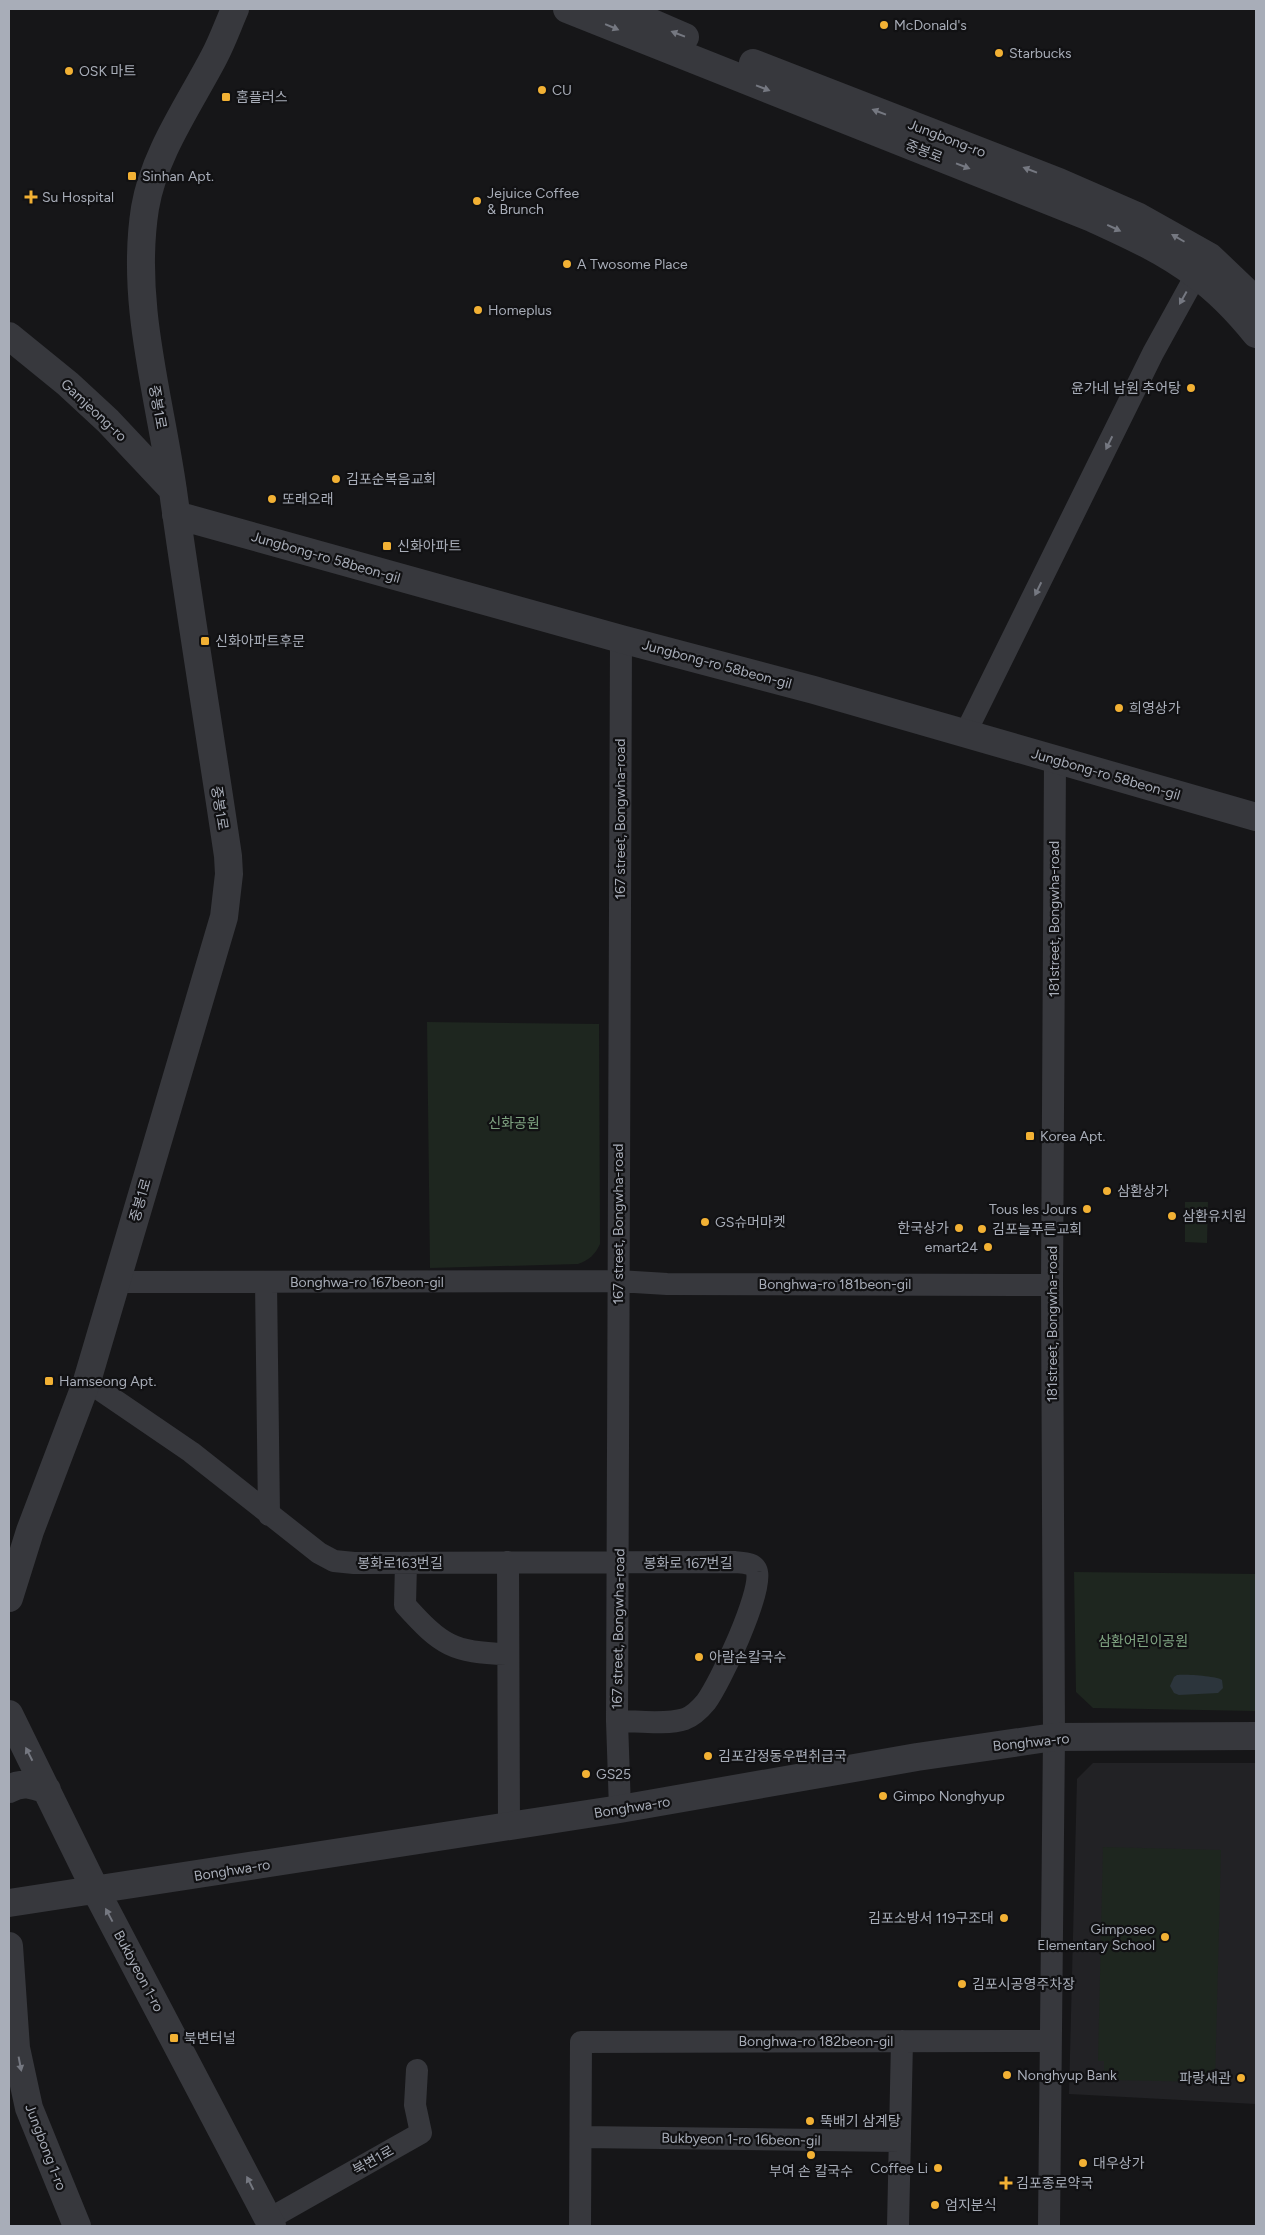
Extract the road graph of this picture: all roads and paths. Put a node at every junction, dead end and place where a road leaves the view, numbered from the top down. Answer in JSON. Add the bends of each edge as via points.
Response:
{"nodes":[{"id":1,"x":232,"y":9,"type":"edge"},
{"id":2,"x":567,"y":9,"type":"edge"},
{"id":3,"x":620,"y":9,"type":"edge"},
{"id":4,"x":1203,"y":266,"type":"junction"},
{"id":5,"x":1256,"y":301,"type":"edge"},
{"id":6,"x":1256,"y":334,"type":"edge"},
{"id":7,"x":9,"y":336,"type":"edge"},
{"id":8,"x":174,"y":503,"type":"junction"},
{"id":9,"x":621,"y":639,"type":"junction"},
{"id":10,"x":965,"y":734,"type":"junction"},
{"id":11,"x":1055,"y":760,"type":"junction"},
{"id":12,"x":1256,"y":817,"type":"edge"},
{"id":13,"x":618,"y":1281,"type":"junction"},
{"id":14,"x":116,"y":1282,"type":"junction"},
{"id":15,"x":266,"y":1282,"type":"junction"},
{"id":16,"x":1052,"y":1285,"type":"junction"},
{"id":17,"x":87,"y":1381,"type":"junction"},
{"id":18,"x":269,"y":1515,"type":"junction"},
{"id":19,"x":508,"y":1562,"type":"junction"},
{"id":20,"x":406,"y":1563,"type":"junction"},
{"id":21,"x":619,"y":1563,"type":"junction"},
{"id":22,"x":9,"y":1598,"type":"edge"},
{"id":23,"x":507,"y":1654,"type":"junction"},
{"id":24,"x":9,"y":1714,"type":"edge"},
{"id":25,"x":617,"y":1721,"type":"junction"},
{"id":26,"x":1256,"y":1736,"type":"edge"},
{"id":27,"x":1054,"y":1738,"type":"junction"},
{"id":28,"x":9,"y":1788,"type":"edge"},
{"id":29,"x":47,"y":1790,"type":"junction"},
{"id":30,"x":620,"y":1809,"type":"junction"},
{"id":31,"x":508,"y":1827,"type":"junction"},
{"id":32,"x":96,"y":1891,"type":"junction"},
{"id":33,"x":9,"y":1903,"type":"edge"},
{"id":34,"x":9,"y":1946,"type":"edge"},
{"id":35,"x":1050,"y":2041,"type":"junction"},
{"id":36,"x":902,"y":2042,"type":"junction"},
{"id":37,"x":417,"y":2070,"type":"dead end"},
{"id":38,"x":581,"y":2137,"type":"junction"},
{"id":39,"x":900,"y":2141,"type":"junction"},
{"id":40,"x":270,"y":2222,"type":"edge"},
{"id":41,"x":77,"y":2226,"type":"edge"},
{"id":42,"x":580,"y":2226,"type":"edge"},
{"id":43,"x":898,"y":2226,"type":"edge"},
{"id":44,"x":1049,"y":2226,"type":"edge"}],
"edges":[{"from":1,"to":8,"type":"street","name":"중봉1로","via":[[215,55],[174,130],[145,207],[141,289]]},
{"from":2,"to":4,"type":"street","name":"중봉로","one_way":true,"via":[[1092,218]]},
{"from":4,"to":3,"type":"street","name":"Jungbong-ro","one_way":true,"via":[[1144,220],[1100,199]]},
{"from":4,"to":5,"type":"street","name":"Jungbong-ro"},
{"from":4,"to":6,"type":"street","name":"중봉로","via":[[1228,303]]},
{"from":4,"to":10,"type":"street","one_way":true,"via":[[1149,362]]},
{"from":7,"to":8,"type":"street","name":"Gamjeong-ro","via":[[108,421]]},
{"from":8,"to":9,"type":"street","name":"Jungbong-ro 58beon-gil"},
{"from":8,"to":14,"type":"street","name":"중봉1로","via":[[229,874],[224,917]]},
{"from":9,"to":10,"type":"street","name":"Jungbong-ro 58beon-gil"},
{"from":9,"to":13,"type":"street","name":"167 street, Bongwha-road"},
{"from":10,"to":11,"type":"street","name":"Jungbong-ro 58beon-gil"},
{"from":11,"to":12,"type":"street","name":"Jungbong-ro 58beon-gil"},
{"from":11,"to":16,"type":"street","name":"181street, Bongwha-road"},
{"from":13,"to":15,"type":"street","name":"Bonghwa-ro 167beon-gil"},
{"from":13,"to":16,"type":"street","name":"Bonghwa-ro 181beon-gil","via":[[667,1284]]},
{"from":13,"to":21,"type":"street","name":"167 street, Bongwha-road"},
{"from":14,"to":15,"type":"street","name":"Bonghwa-ro 167beon-gil"},
{"from":14,"to":17,"type":"street","name":"중봉1로"},
{"from":15,"to":18,"type":"street"},
{"from":16,"to":27,"type":"street","name":"181street, Bongwha-road"},
{"from":17,"to":18,"type":"street","name":"봉화로163번길","via":[[191,1452]]},
{"from":17,"to":22,"type":"street","name":"중봉1로","via":[[30,1531]]},
{"from":18,"to":20,"type":"street","name":"봉화로163번길","via":[[327,1558],[354,1563]]},
{"from":19,"to":20,"type":"street","name":"봉화로163번길"},
{"from":19,"to":21,"type":"street","name":"봉화로163번길"},
{"from":19,"to":23,"type":"street"},
{"from":20,"to":23,"type":"street","via":[[405,1605],[426,1629],[466,1651]]},
{"from":21,"to":25,"type":"street","name":"167 street, Bongwha-road"},
{"from":21,"to":25,"type":"street","name":"봉화로 167번길","via":[[734,1562],[748,1564],[757,1572],[756,1585],[734,1652],[706,1703],[686,1718]]},
{"from":23,"to":31,"type":"street"},
{"from":29,"to":24,"type":"street","name":"Bukbyeon 1-ro","one_way":true},
{"from":25,"to":30,"type":"street","name":"167 street, Bongwha-road"},
{"from":26,"to":27,"type":"street","name":"Bonghwa-ro"},
{"from":27,"to":30,"type":"street","name":"Bonghwa-ro","via":[[917,1757]]},
{"from":27,"to":35,"type":"street"},
{"from":28,"to":29,"type":"street","via":[[30,1784]]},
{"from":29,"to":32,"type":"street","name":"Bukbyeon 1-ro"},
{"from":30,"to":31,"type":"street","name":"Bonghwa-ro"},
{"from":31,"to":32,"type":"street","name":"Bonghwa-ro"},
{"from":32,"to":33,"type":"street","name":"Bonghwa-ro"},
{"from":40,"to":32,"type":"street","name":"Bukbyeon 1-ro","one_way":true},
{"from":34,"to":41,"type":"street","name":"Jungbong 1-ro","one_way":true,"via":[[16,2048],[29,2108]]},
{"from":35,"to":36,"type":"street","name":"Bonghwa-ro 182beon-gil"},
{"from":35,"to":44,"type":"street"},
{"from":36,"to":38,"type":"street","name":"Bonghwa-ro 182beon-gil","via":[[581,2042]]},
{"from":36,"to":39,"type":"street"},
{"from":37,"to":40,"type":"street","name":"북변1로","via":[[415,2105],[421,2133]]},
{"from":38,"to":39,"type":"street","name":"Bukbyeon 1-ro 16beon-gil"},
{"from":38,"to":42,"type":"street"},
{"from":39,"to":43,"type":"street"}]}
